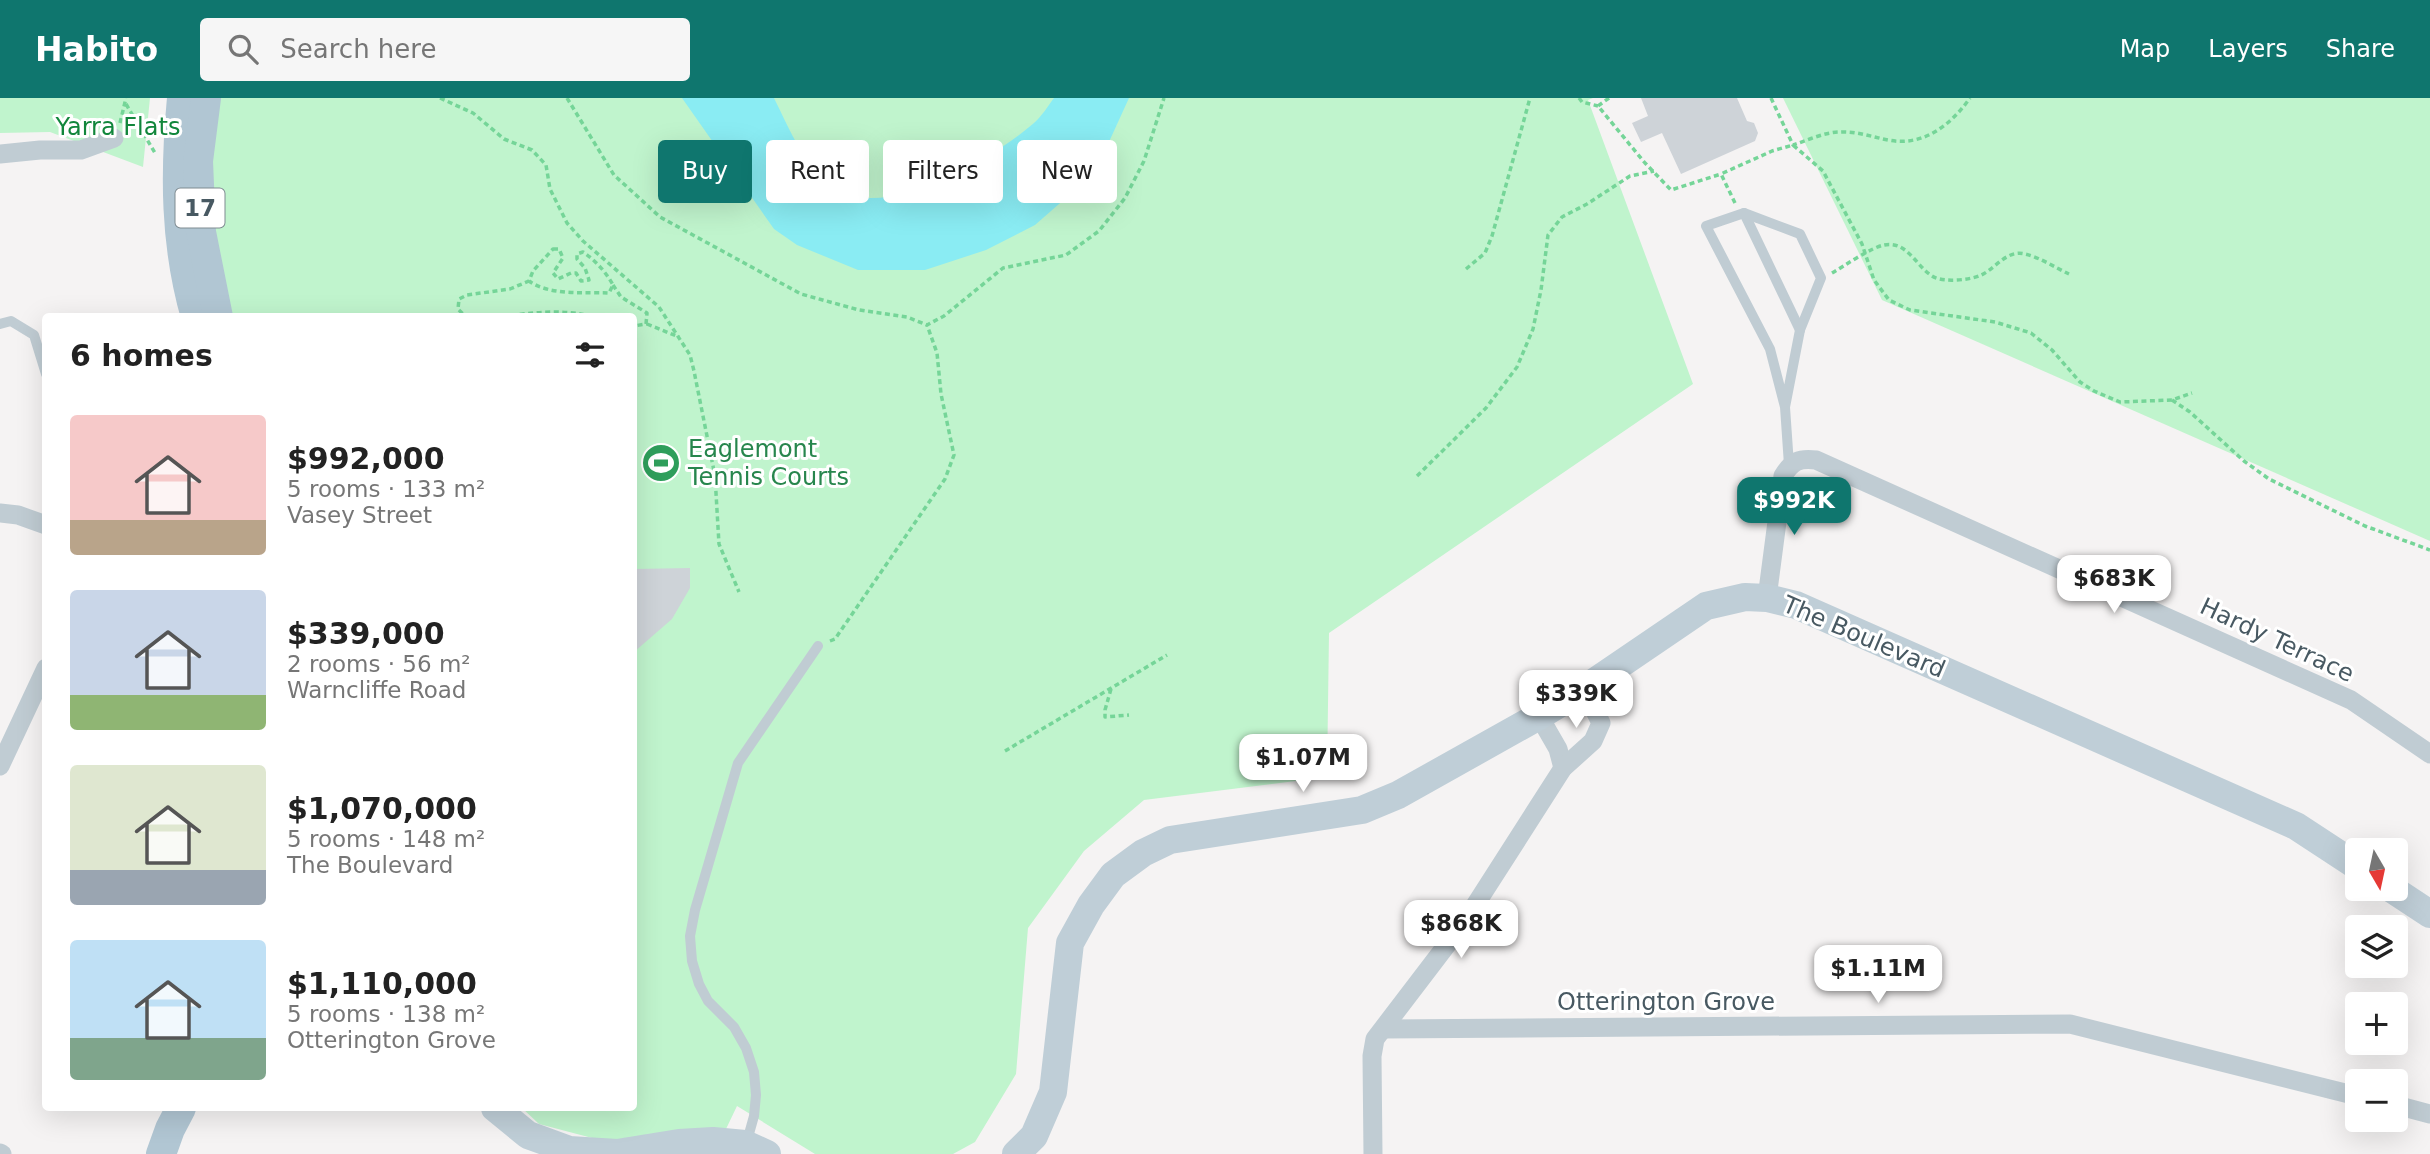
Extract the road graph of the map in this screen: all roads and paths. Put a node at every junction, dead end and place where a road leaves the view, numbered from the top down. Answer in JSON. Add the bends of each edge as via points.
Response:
{"nodes":[{"id":1,"x":183,"y":98,"type":"edge"},
{"id":2,"x":206,"y":98,"type":"edge"},
{"id":3,"x":440,"y":98,"type":"edge"},
{"id":4,"x":567,"y":98,"type":"edge"},
{"id":5,"x":1164,"y":98,"type":"edge"},
{"id":6,"x":1530,"y":98,"type":"edge"},
{"id":7,"x":1579,"y":98,"type":"edge"},
{"id":8,"x":1609,"y":98,"type":"edge"},
{"id":9,"x":1771,"y":98,"type":"edge"},
{"id":10,"x":1970,"y":98,"type":"edge"},
{"id":11,"x":126,"y":101,"type":"edge"},
{"id":12,"x":1598,"y":106,"type":"junction"},
{"id":13,"x":114,"y":138,"type":"joint"},
{"id":14,"x":1793,"y":145,"type":"junction"},
{"id":15,"x":0,"y":154,"type":"edge"},
{"id":16,"x":156,"y":155,"type":"dead end"},
{"id":17,"x":1654,"y":172,"type":"junction"},
{"id":18,"x":1721,"y":174,"type":"junction"},
{"id":19,"x":1740,"y":209,"type":"junction"},
{"id":20,"x":583,"y":241,"type":"junction"},
{"id":21,"x":583,"y":252,"type":"junction"},
{"id":22,"x":1866,"y":254,"type":"junction"},
{"id":23,"x":1466,"y":269,"type":"dead end"},
{"id":24,"x":2069,"y":274,"type":"dead end"},
{"id":25,"x":1821,"y":278,"type":"junction"},
{"id":26,"x":529,"y":281,"type":"junction"},
{"id":27,"x":613,"y":285,"type":"junction"},
{"id":28,"x":195,"y":313,"type":"edge"},
{"id":29,"x":217,"y":313,"type":"edge"},
{"id":30,"x":461,"y":313,"type":"edge"},
{"id":31,"x":0,"y":324,"type":"edge"},
{"id":32,"x":646,"y":324,"type":"junction"},
{"id":33,"x":927,"y":325,"type":"junction"},
{"id":34,"x":637,"y":326,"type":"edge"},
{"id":35,"x":1800,"y":330,"type":"junction"},
{"id":36,"x":680,"y":338,"type":"junction"},
{"id":37,"x":42,"y":361,"type":"edge"},
{"id":38,"x":2192,"y":393,"type":"dead end"},
{"id":39,"x":2172,"y":401,"type":"junction"},
{"id":40,"x":1786,"y":407,"type":"junction"},
{"id":41,"x":1789,"y":466,"type":"junction"},
{"id":42,"x":1417,"y":476,"type":"dead end"},
{"id":43,"x":0,"y":513,"type":"edge"},
{"id":44,"x":42,"y":523,"type":"edge"},
{"id":45,"x":2430,"y":550,"type":"edge"},
{"id":46,"x":739,"y":592,"type":"dead end"},
{"id":47,"x":1767,"y":598,"type":"junction"},
{"id":48,"x":818,"y":646,"type":"joint"},
{"id":49,"x":1167,"y":655,"type":"dead end"},
{"id":50,"x":42,"y":677,"type":"edge"},
{"id":51,"x":1112,"y":687,"type":"junction"},
{"id":52,"x":1584,"y":689,"type":"junction"},
{"id":53,"x":1129,"y":715,"type":"dead end"},
{"id":54,"x":1539,"y":716,"type":"junction"},
{"id":55,"x":1005,"y":751,"type":"dead end"},
{"id":56,"x":2430,"y":754,"type":"edge"},
{"id":57,"x":0,"y":766,"type":"edge"},
{"id":58,"x":1563,"y":768,"type":"junction"},
{"id":59,"x":2345,"y":858,"type":"edge"},
{"id":60,"x":2408,"y":900,"type":"edge"},
{"id":61,"x":2430,"y":914,"type":"edge"},
{"id":62,"x":1385,"y":1029,"type":"junction"},
{"id":63,"x":2345,"y":1093,"type":"edge"},
{"id":64,"x":2408,"y":1108,"type":"edge"},
{"id":65,"x":179,"y":1111,"type":"edge"},
{"id":66,"x":499,"y":1111,"type":"edge"},
{"id":67,"x":2430,"y":1114,"type":"edge"},
{"id":68,"x":756,"y":1149,"type":"edge"},
{"id":69,"x":161,"y":1154,"type":"edge"},
{"id":70,"x":1016,"y":1154,"type":"edge"},
{"id":71,"x":1373,"y":1154,"type":"edge"}],
"edges":[{"from":1,"to":28,"type":"main road","number":"17","via":[[177,144],[179,233]]},
{"from":2,"to":29,"type":"main road","number":"17","via":[[198,161],[201,232]]},
{"from":3,"to":20,"type":"path","via":[[473,113],[503,139],[532,150],[546,165],[567,223]]},
{"from":4,"to":33,"type":"path","via":[[614,175],[660,217],[801,294]]},
{"from":5,"to":33,"type":"path","via":[[1144,161],[1125,198],[1099,231],[1066,255],[1003,268]]},
{"from":6,"to":23,"type":"path","via":[[1492,236],[1485,253]]},
{"from":7,"to":12,"type":"path"},
{"from":8,"to":12,"type":"path"},
{"from":9,"to":14,"type":"path"},
{"from":10,"to":14,"type":"path","via":[[1939,131],[1916,139],[1891,141],[1838,132]]},
{"from":11,"to":13,"type":"path"},
{"from":11,"to":16,"type":"path"},
{"from":12,"to":17,"type":"path"},
{"from":13,"to":15,"type":"street","via":[[81,150]]},
{"from":14,"to":18,"type":"path"},
{"from":14,"to":22,"type":"path","via":[[1823,171]]},
{"from":17,"to":18,"type":"path","via":[[1671,190]]},
{"from":17,"to":42,"type":"path","via":[[1630,176],[1562,217],[1548,235],[1533,329],[1517,368],[1486,408]]},
{"from":18,"to":19,"type":"path"},
{"from":19,"to":25,"type":"lane","via":[[1800,234]]},
{"from":19,"to":35,"type":"lane"},
{"from":19,"to":40,"type":"lane","via":[[1706,226],[1770,349]]},
{"from":20,"to":21,"type":"path"},
{"from":20,"to":36,"type":"path","via":[[659,307]]},
{"from":21,"to":26,"type":"path","via":[[577,259],[589,280],[581,281],[571,273],[558,279],[554,276],[563,258],[559,249],[554,249]]},
{"from":21,"to":27,"type":"path"},
{"from":22,"to":24,"type":"path","via":[[1884,245],[1898,246],[1937,278],[1979,276],[2007,255],[2024,253]]},
{"from":22,"to":25,"type":"path"},
{"from":22,"to":39,"type":"path","via":[[1874,280],[1889,300],[1910,310],[1996,322],[2031,333],[2080,382],[2120,402]]},
{"from":25,"to":35,"type":"lane"},
{"from":26,"to":27,"type":"path","via":[[552,291],[609,293]]},
{"from":26,"to":30,"type":"path","via":[[510,289],[467,295],[459,299]]},
{"from":27,"to":32,"type":"path","via":[[621,297],[647,313]]},
{"from":31,"to":37,"type":"lane","via":[[11,321],[34,335]]},
{"from":32,"to":34,"type":"path"},
{"from":32,"to":36,"type":"path"},
{"from":33,"to":48,"type":"path","via":[[937,353],[954,455],[945,479],[835,639]]},
{"from":35,"to":40,"type":"lane"},
{"from":36,"to":46,"type":"path","via":[[690,355],[715,476],[719,544]]},
{"from":38,"to":39,"type":"path"},
{"from":39,"to":45,"type":"path","via":[[2269,479],[2365,526]]},
{"from":40,"to":41,"type":"lane"},
{"from":41,"to":47,"type":"street","via":[[1780,486]]},
{"from":41,"to":56,"type":"street","name":"Hardy Terrace","via":[[1797,460],[1816,460],[2279,666],[2351,700]]},
{"from":43,"to":44,"type":"street"},
{"from":47,"to":52,"type":"street","name":"The Boulevard","via":[[1745,597],[1706,606]]},
{"from":47,"to":59,"type":"street","name":"The Boulevard","via":[[1796,605],[2296,826]]},
{"from":48,"to":68,"type":"lane","via":[[738,763],[690,936],[699,984],[734,1027],[754,1072]]},
{"from":49,"to":51,"type":"path"},
{"from":50,"to":57,"type":"street"},
{"from":51,"to":53,"type":"path","via":[[1105,717]]},
{"from":51,"to":55,"type":"path"},
{"from":52,"to":54,"type":"street","name":"The Boulevard"},
{"from":52,"to":58,"type":"street","via":[[1601,723],[1593,741]]},
{"from":54,"to":58,"type":"street"},
{"from":54,"to":70,"type":"street","name":"The Boulevard","via":[[1398,795],[1362,810],[1170,840],[1113,875],[1070,943],[1053,1092],[1034,1136]]},
{"from":58,"to":62,"type":"street","via":[[1465,921]]},
{"from":60,"to":61,"type":"street"},
{"from":62,"to":63,"type":"street","name":"Otterington Grove","via":[[2070,1024]]},
{"from":62,"to":71,"type":"street","via":[[1375,1040],[1372,1056]]},
{"from":64,"to":67,"type":"street"},
{"from":65,"to":69,"type":"main road"},
{"from":66,"to":68,"type":"street","via":[[528,1135],[569,1150],[617,1153],[713,1141]]}]}
